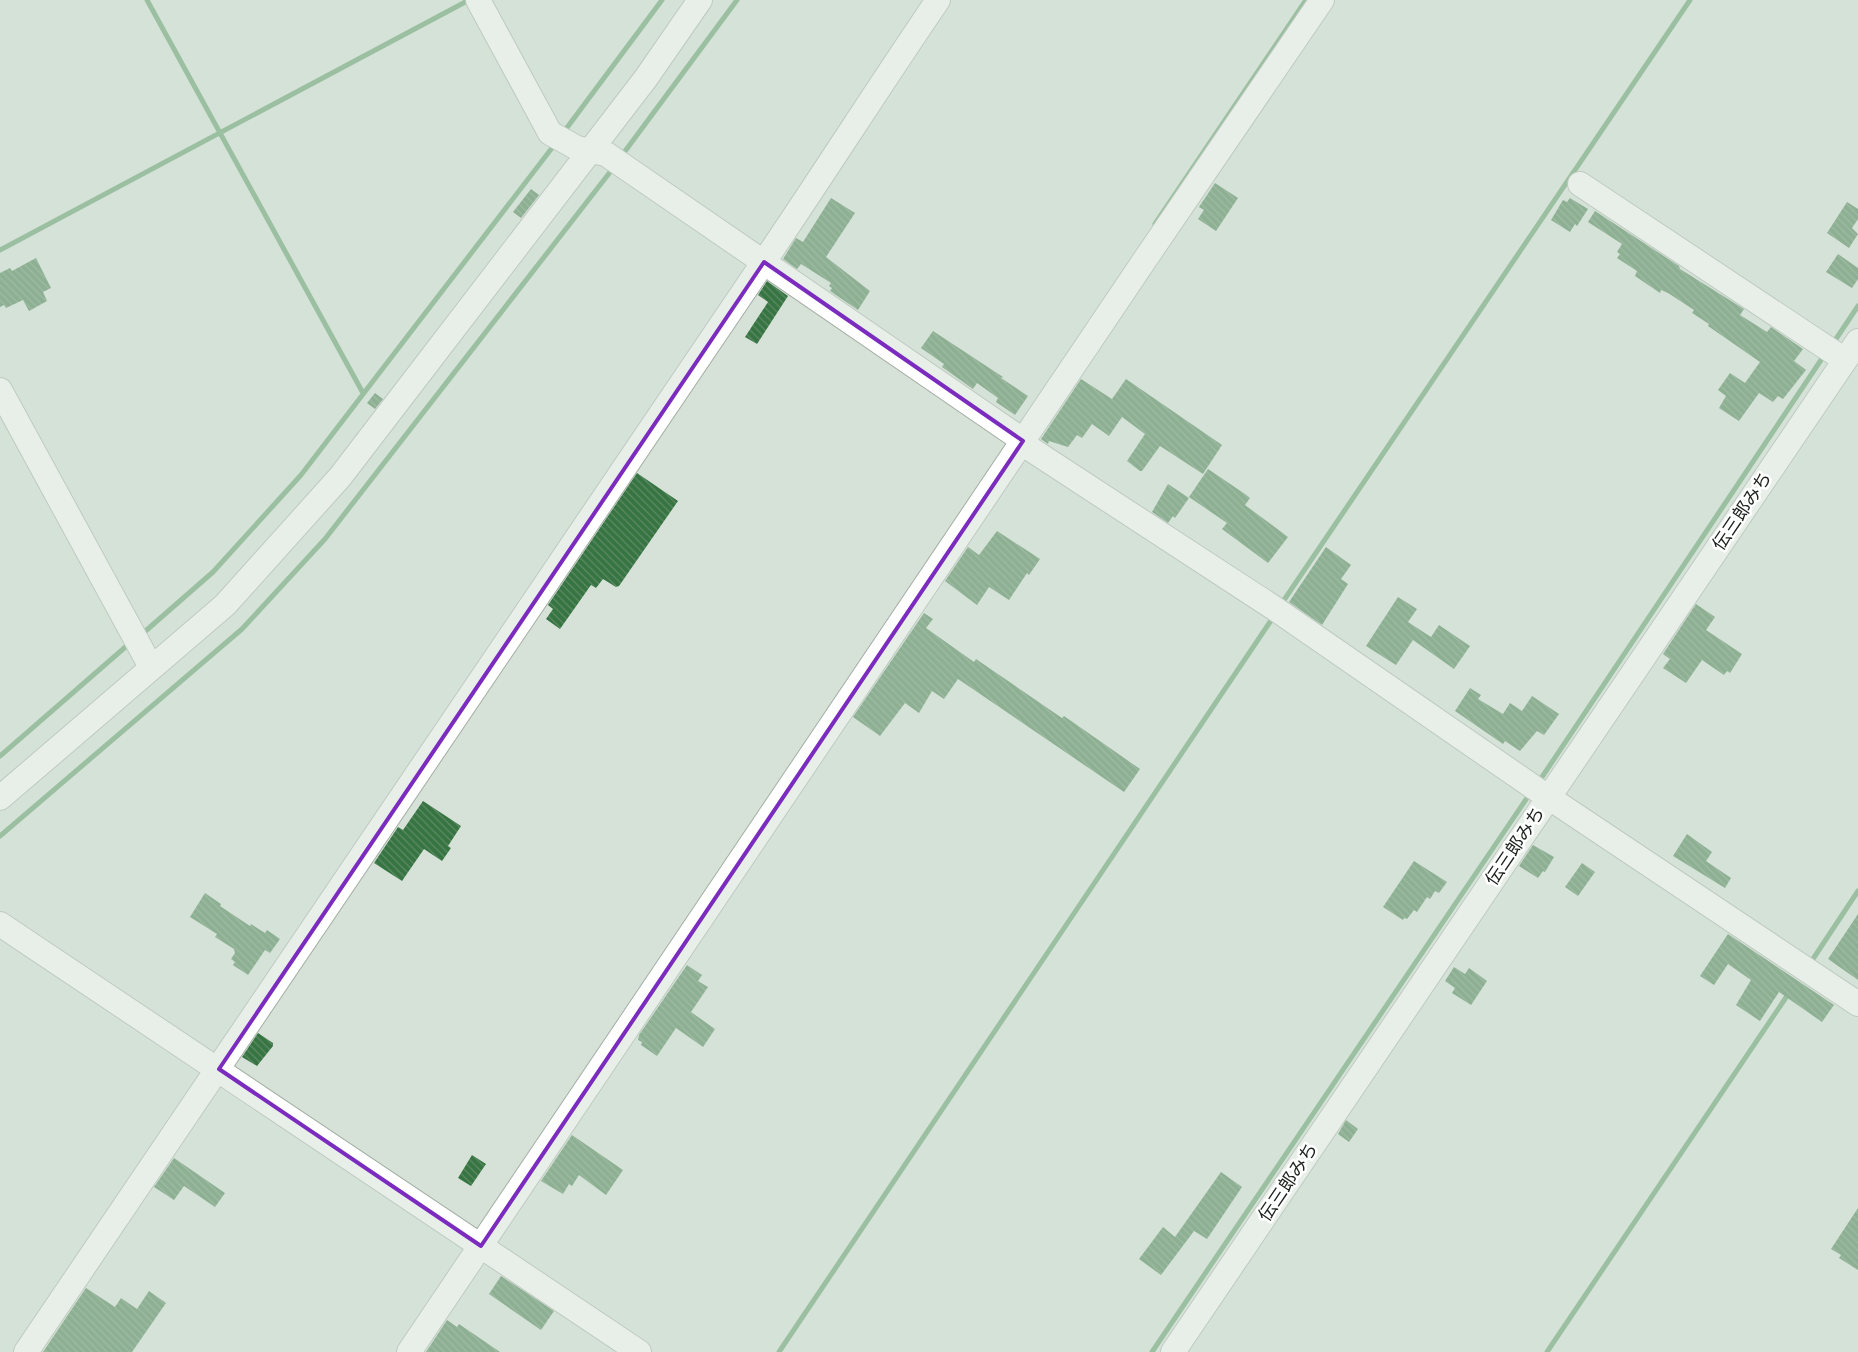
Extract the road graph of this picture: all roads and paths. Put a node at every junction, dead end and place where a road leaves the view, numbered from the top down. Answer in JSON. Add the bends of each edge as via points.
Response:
{"nodes":[{"id":1,"x":478,"y":0,"type":"edge"},
{"id":2,"x":700,"y":0,"type":"edge"},
{"id":3,"x":938,"y":0,"type":"edge"},
{"id":4,"x":1322,"y":0,"type":"edge"},
{"id":5,"x":590,"y":150,"type":"junction"},
{"id":6,"x":1580,"y":184,"type":"dead end"},
{"id":7,"x":764,"y":262,"type":"junction"},
{"id":8,"x":1840,"y":350,"type":"edge"},
{"id":9,"x":0,"y":390,"type":"edge"},
{"id":10,"x":1017,"y":437,"type":"junction"},
{"id":11,"x":141,"y":649,"type":"junction"},
{"id":12,"x":1540,"y":791,"type":"junction"},
{"id":13,"x":0,"y":798,"type":"edge"},
{"id":14,"x":0,"y":924,"type":"edge"},
{"id":15,"x":1858,"y":1004,"type":"edge"},
{"id":16,"x":215,"y":1066,"type":"junction"},
{"id":17,"x":474,"y":1241,"type":"junction"},
{"id":18,"x":26,"y":1352,"type":"edge"},
{"id":19,"x":409,"y":1352,"type":"edge"},
{"id":20,"x":639,"y":1352,"type":"edge"},
{"id":21,"x":1173,"y":1352,"type":"edge"}],
"edges":[{"from":1,"to":5,"type":"street","via":[[550,133],[577,148]]},
{"from":2,"to":5,"type":"street","via":[[646,78]]},
{"from":3,"to":7,"type":"street"},
{"from":4,"to":10,"type":"street"},
{"from":5,"to":7,"type":"street","via":[[617,161]]},
{"from":5,"to":11,"type":"street","via":[[340,477],[224,605]]},
{"from":6,"to":8,"type":"street"},
{"from":7,"to":10,"type":"street"},
{"from":7,"to":16,"type":"street"},
{"from":8,"to":12,"type":"street","name":"伝三郎みち"},
{"from":9,"to":11,"type":"street"},
{"from":10,"to":12,"type":"street"},
{"from":10,"to":17,"type":"street"},
{"from":11,"to":13,"type":"street"},
{"from":12,"to":15,"type":"street"},
{"from":12,"to":21,"type":"street","name":"伝三郎みち"},
{"from":14,"to":16,"type":"street"},
{"from":16,"to":17,"type":"street"},
{"from":16,"to":18,"type":"street"},
{"from":17,"to":19,"type":"street"},
{"from":17,"to":20,"type":"street"}]}
